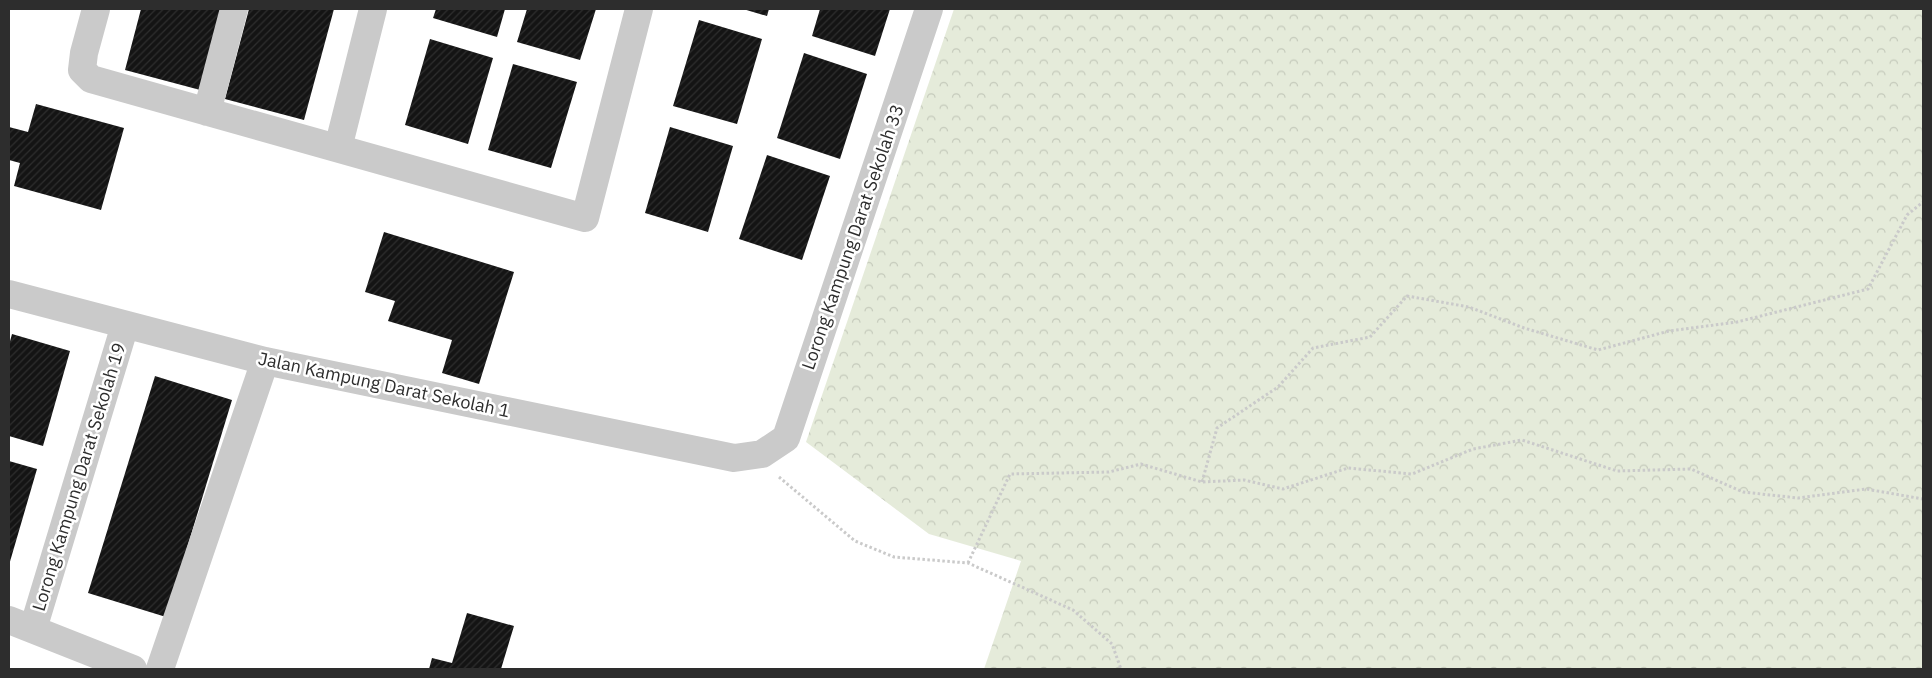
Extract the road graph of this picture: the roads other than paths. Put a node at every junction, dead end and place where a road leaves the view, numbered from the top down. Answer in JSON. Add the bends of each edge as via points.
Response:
{"nodes":[{"id":1,"x":96,"y":9,"type":"edge"},
{"id":2,"x":234,"y":9,"type":"edge"},
{"id":3,"x":372,"y":9,"type":"edge"},
{"id":4,"x":640,"y":9,"type":"edge"},
{"id":5,"x":929,"y":9,"type":"edge"},
{"id":6,"x":207,"y":112,"type":"junction"},
{"id":7,"x":338,"y":148,"type":"junction"},
{"id":8,"x":9,"y":294,"type":"edge"},
{"id":9,"x":125,"y":324,"type":"junction"},
{"id":10,"x":265,"y":361,"type":"junction"},
{"id":11,"x":762,"y":454,"type":"joint"},
{"id":12,"x":21,"y":624,"type":"edge"},
{"id":13,"x":132,"y":669,"type":"edge"},
{"id":14,"x":160,"y":669,"type":"edge"}],
"edges":[{"from":1,"to":6,"type":"street","via":[[83,62],[91,79]]},
{"from":2,"to":6,"type":"street"},
{"from":3,"to":7,"type":"street"},
{"from":4,"to":7,"type":"street","via":[[585,218]]},
{"from":5,"to":11,"type":"street","name":"Lorong Kampung Darat Sekolah 33","via":[[786,438]]},
{"from":6,"to":7,"type":"street"},
{"from":8,"to":9,"type":"street","name":"Jalan Kampung Darat Sekolah 1"},
{"from":9,"to":10,"type":"street","name":"Jalan Kampung Darat Sekolah 1"},
{"from":9,"to":12,"type":"street","name":"Lorong Kampung Darat Sekolah 19"},
{"from":10,"to":11,"type":"street","name":"Jalan Kampung Darat Sekolah 1","via":[[734,458]]},
{"from":10,"to":14,"type":"street"},
{"from":12,"to":13,"type":"street"}]}
